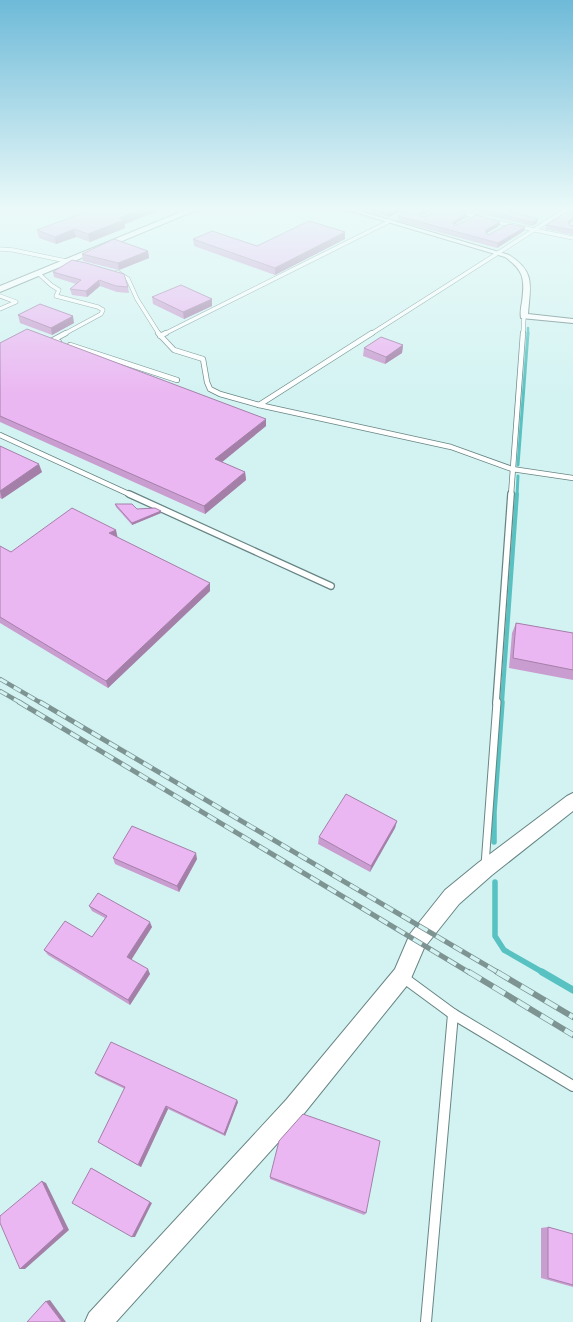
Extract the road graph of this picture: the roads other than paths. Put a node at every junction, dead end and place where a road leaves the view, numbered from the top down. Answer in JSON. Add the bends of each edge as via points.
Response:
{"nodes":[{"id":1,"x":29,"y":271,"type":"edge"},
{"id":2,"x":45,"y":271,"type":"edge"},
{"id":3,"x":112,"y":271,"type":"edge"},
{"id":4,"x":291,"y":271,"type":"edge"},
{"id":5,"x":471,"y":271,"type":"edge"},
{"id":6,"x":524,"y":271,"type":"edge"},
{"id":7,"x":38,"y":273,"type":"junction"},
{"id":8,"x":0,"y":282,"type":"edge"},
{"id":9,"x":0,"y":289,"type":"edge"},
{"id":10,"x":0,"y":296,"type":"edge"},
{"id":11,"x":0,"y":309,"type":"edge"},
{"id":12,"x":524,"y":316,"type":"junction"},
{"id":13,"x":573,"y":321,"type":"edge"},
{"id":14,"x":160,"y":336,"type":"junction"},
{"id":15,"x":60,"y":342,"type":"edge"},
{"id":16,"x":68,"y":345,"type":"edge"},
{"id":17,"x":177,"y":380,"type":"dead end"},
{"id":18,"x":259,"y":405,"type":"junction"},
{"id":19,"x":0,"y":435,"type":"edge"},
{"id":20,"x":512,"y":470,"type":"junction"},
{"id":21,"x":573,"y":478,"type":"edge"},
{"id":22,"x":331,"y":586,"type":"dead end"},
{"id":23,"x":573,"y":801,"type":"edge"},
{"id":24,"x":485,"y":869,"type":"junction"},
{"id":25,"x":402,"y":976,"type":"junction"},
{"id":26,"x":453,"y":1014,"type":"junction"},
{"id":27,"x":573,"y":1086,"type":"edge"},
{"id":28,"x":98,"y":1322,"type":"edge"},
{"id":29,"x":426,"y":1322,"type":"edge"}],
"edges":[{"from":1,"to":8,"type":"main road"},
{"from":2,"to":7,"type":"main road"},
{"from":3,"to":14,"type":"lane","via":[[128,279],[136,299]]},
{"from":4,"to":14,"type":"lane"},
{"from":5,"to":18,"type":"lane"},
{"from":6,"to":12,"type":"street"},
{"from":7,"to":9,"type":"main road"},
{"from":7,"to":15,"type":"lane","via":[[51,287],[59,290],[56,296],[103,310],[53,340]]},
{"from":10,"to":11,"type":"lane","via":[[16,302]]},
{"from":12,"to":13,"type":"street"},
{"from":12,"to":20,"type":"lane"},
{"from":14,"to":18,"type":"lane","via":[[174,350],[203,360],[210,389]]},
{"from":16,"to":17,"type":"lane"},
{"from":18,"to":20,"type":"lane","via":[[451,447]]},
{"from":19,"to":22,"type":"lane"},
{"from":20,"to":21,"type":"lane"},
{"from":20,"to":24,"type":"lane"},
{"from":23,"to":24,"type":"street"},
{"from":24,"to":25,"type":"street","via":[[452,897],[417,941]]},
{"from":25,"to":26,"type":"lane"},
{"from":25,"to":28,"type":"street","via":[[294,1108]]},
{"from":26,"to":27,"type":"lane"},
{"from":26,"to":29,"type":"lane"}]}
